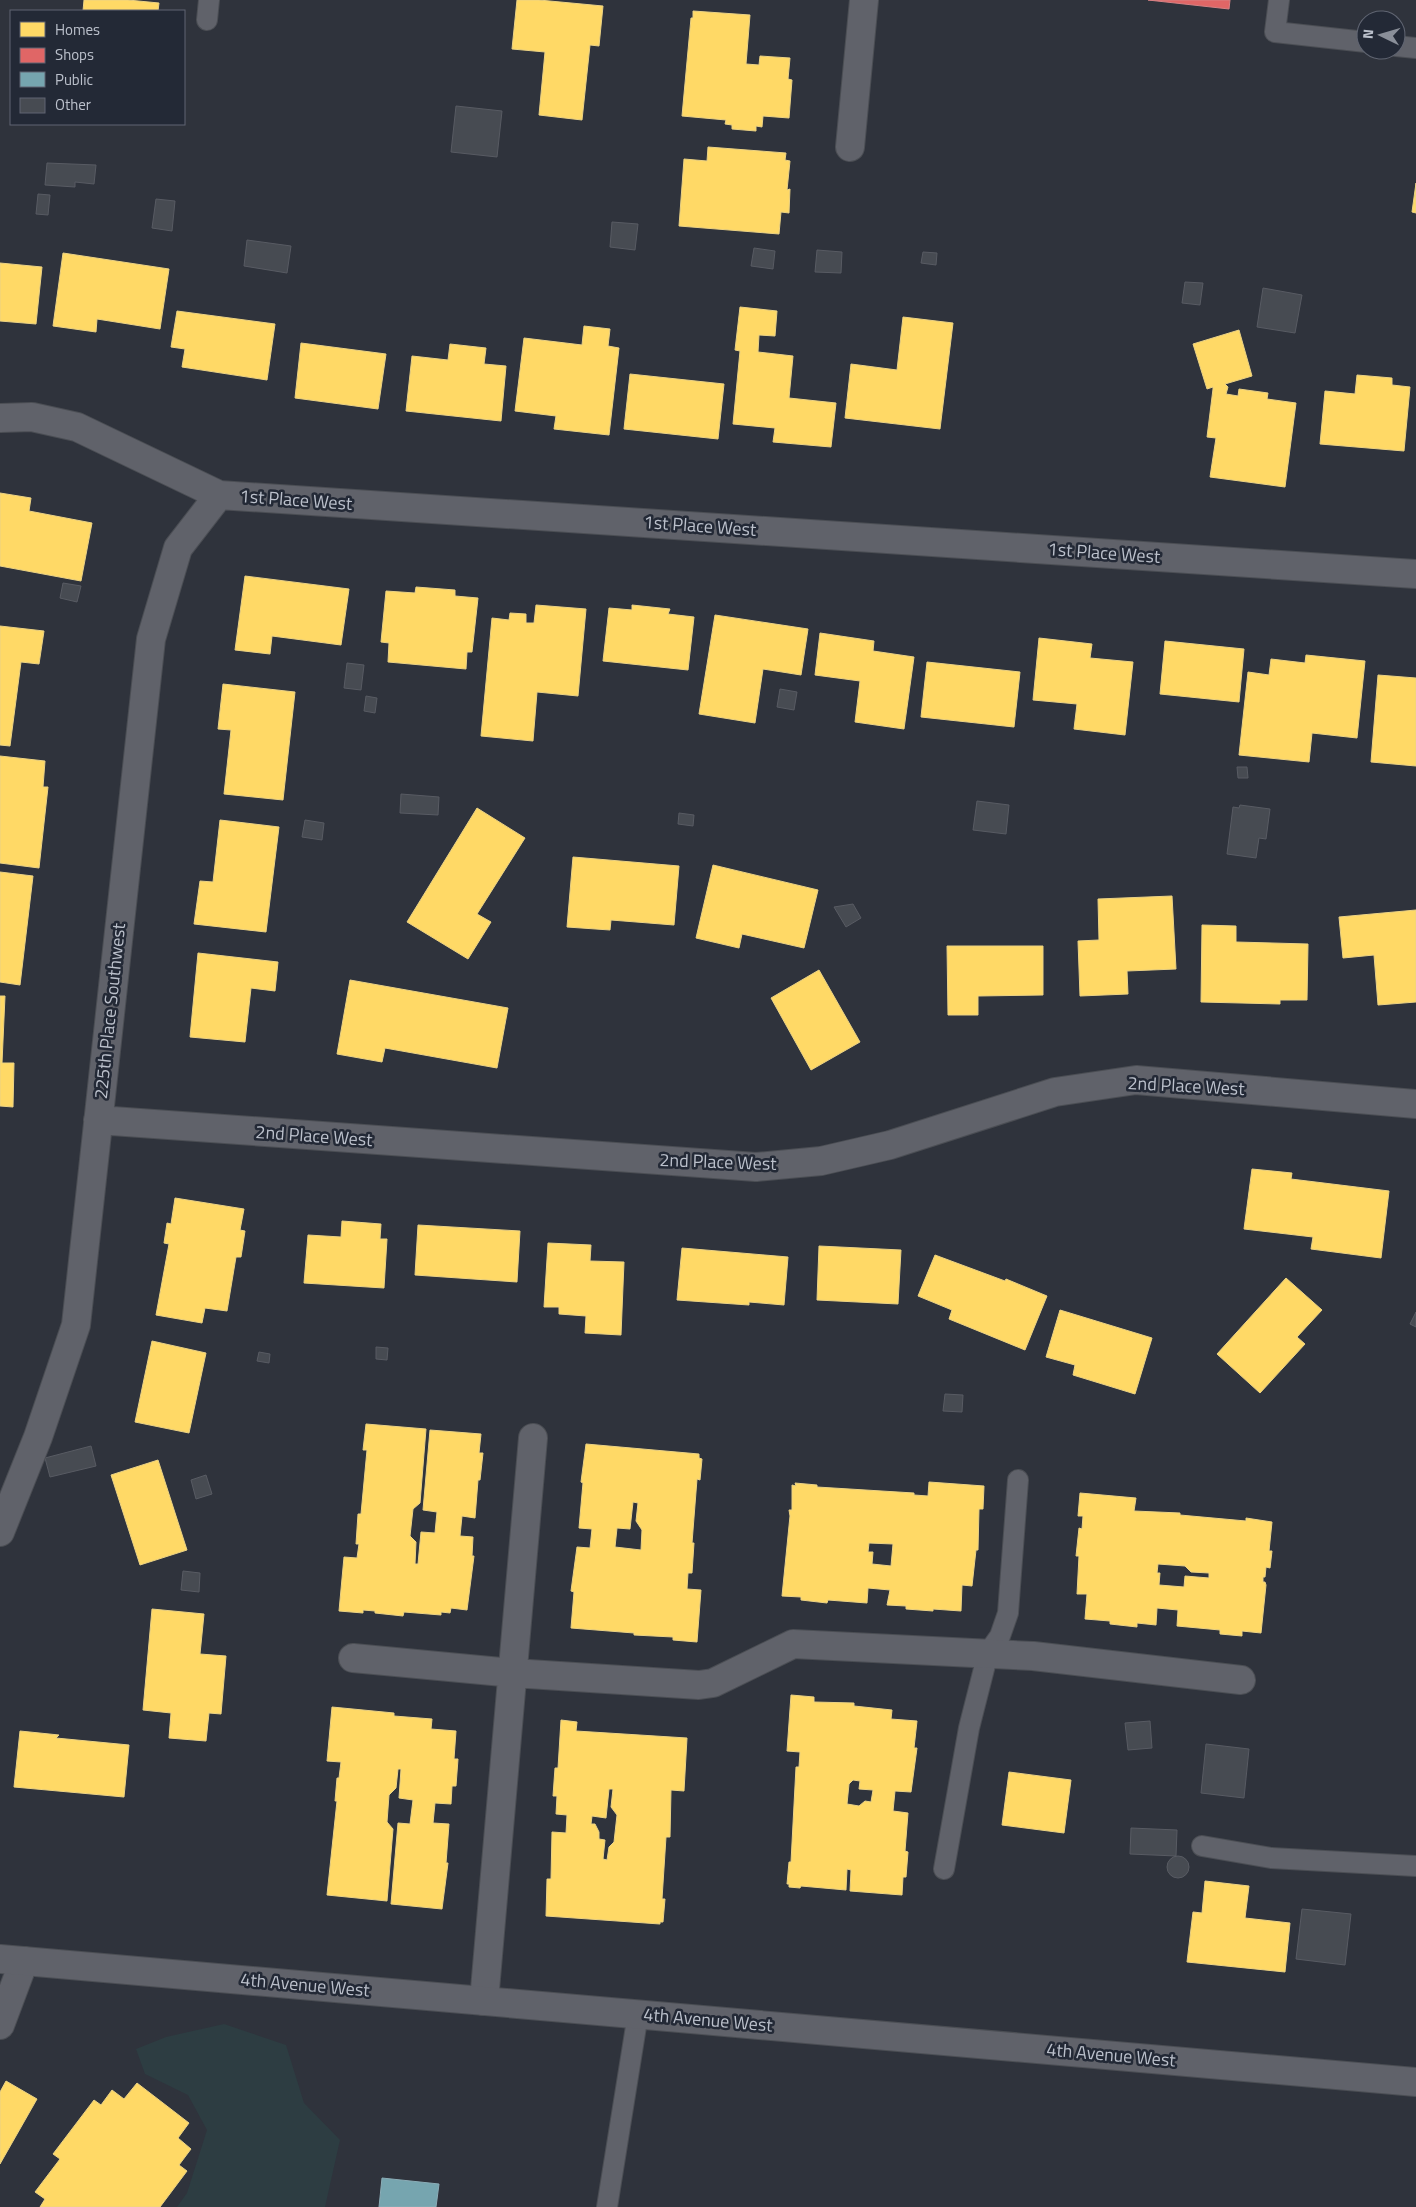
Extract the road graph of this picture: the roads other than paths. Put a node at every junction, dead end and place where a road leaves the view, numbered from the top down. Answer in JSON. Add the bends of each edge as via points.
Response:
{"nodes":[{"id":1,"x":210,"y":0,"type":"edge"},
{"id":2,"x":864,"y":0,"type":"edge"},
{"id":3,"x":1279,"y":0,"type":"edge"},
{"id":4,"x":207,"y":20,"type":"dead end"},
{"id":5,"x":1356,"y":41,"type":"edge"},
{"id":6,"x":850,"y":147,"type":"dead end"},
{"id":7,"x":0,"y":418,"type":"edge"},
{"id":8,"x":219,"y":494,"type":"junction"},
{"id":9,"x":1416,"y":574,"type":"edge"},
{"id":10,"x":1416,"y":1104,"type":"edge"},
{"id":11,"x":98,"y":1120,"type":"junction"},
{"id":12,"x":533,"y":1438,"type":"dead end"},
{"id":13,"x":1018,"y":1480,"type":"dead end"},
{"id":14,"x":0,"y":1532,"type":"edge"},
{"id":15,"x":988,"y":1653,"type":"junction"},
{"id":16,"x":353,"y":1658,"type":"dead end"},
{"id":17,"x":513,"y":1673,"type":"junction"},
{"id":18,"x":1241,"y":1680,"type":"dead end"},
{"id":19,"x":1202,"y":1846,"type":"dead end"},
{"id":20,"x":1416,"y":1866,"type":"edge"},
{"id":21,"x":944,"y":1870,"type":"dead end"},
{"id":22,"x":12,"y":1960,"type":"edge"},
{"id":23,"x":484,"y":2001,"type":"junction"},
{"id":24,"x":638,"y":2014,"type":"junction"},
{"id":25,"x":0,"y":2025,"type":"edge"},
{"id":26,"x":1416,"y":2082,"type":"edge"},
{"id":27,"x":607,"y":2207,"type":"edge"}],
"edges":[{"from":1,"to":4,"type":"lane"},
{"from":2,"to":6,"type":"street"},
{"from":3,"to":5,"type":"lane","via":[[1275,32]]},
{"from":7,"to":8,"type":"street","name":"1st Place West","via":[[32,417],[77,427]]},
{"from":8,"to":9,"type":"street","name":"1st Place West"},
{"from":8,"to":11,"type":"street","name":"225th Place Southwest","via":[[178,548],[151,639]]},
{"from":10,"to":11,"type":"street","name":"2nd Place West","via":[[1136,1080],[1055,1092],[890,1145],[821,1161],[756,1167]]},
{"from":11,"to":14,"type":"street","name":"225th Place Southwest","via":[[76,1325],[38,1437]]},
{"from":12,"to":17,"type":"street"},
{"from":13,"to":15,"type":"lane","via":[[1008,1614],[1000,1636]]},
{"from":15,"to":17,"type":"street","via":[[793,1644],[713,1683],[699,1685]]},
{"from":15,"to":18,"type":"street"},
{"from":15,"to":21,"type":"lane","via":[[969,1728]]},
{"from":16,"to":17,"type":"street"},
{"from":17,"to":23,"type":"street"},
{"from":19,"to":20,"type":"lane","via":[[1271,1858]]},
{"from":22,"to":23,"type":"street","name":"4th Avenue West"},
{"from":22,"to":25,"type":"street"},
{"from":23,"to":24,"type":"street","name":"4th Avenue West"},
{"from":24,"to":26,"type":"street","name":"4th Avenue West"},
{"from":24,"to":27,"type":"lane"}]}
